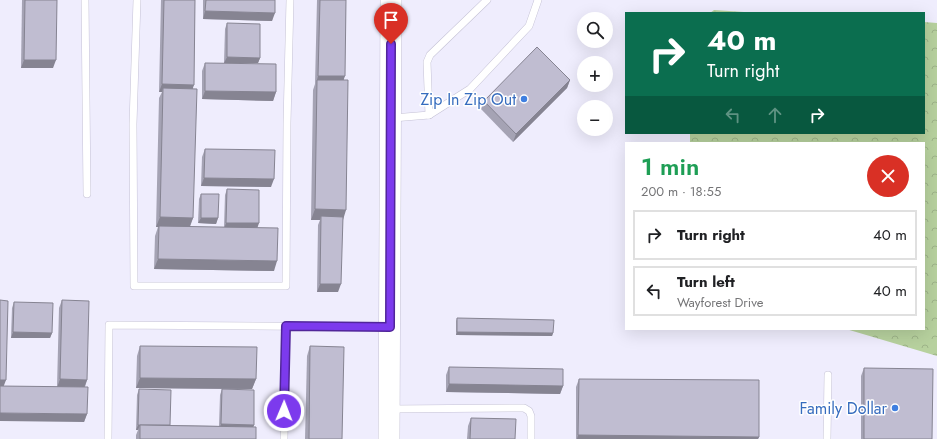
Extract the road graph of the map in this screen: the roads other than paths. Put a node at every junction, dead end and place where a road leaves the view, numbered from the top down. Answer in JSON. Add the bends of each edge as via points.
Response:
{"nodes":[{"id":1,"x":85,"y":0,"type":"edge"},
{"id":2,"x":137,"y":0,"type":"edge"},
{"id":3,"x":290,"y":0,"type":"edge"},
{"id":4,"x":391,"y":0,"type":"edge"},
{"id":5,"x":487,"y":0,"type":"edge"},
{"id":6,"x":538,"y":0,"type":"edge"},
{"id":7,"x":428,"y":115,"type":"junction"},
{"id":8,"x":391,"y":118,"type":"junction"},
{"id":9,"x":87,"y":194,"type":"dead end"},
{"id":10,"x":286,"y":326,"type":"junction"},
{"id":11,"x":390,"y":327,"type":"junction"},
{"id":12,"x":828,"y":375,"type":"dead end"},
{"id":13,"x":389,"y":410,"type":"junction"},
{"id":14,"x":108,"y":439,"type":"edge"},
{"id":15,"x":284,"y":439,"type":"edge"},
{"id":16,"x":389,"y":439,"type":"edge"},
{"id":17,"x":531,"y":439,"type":"edge"},
{"id":18,"x":827,"y":439,"type":"edge"}],
"edges":[{"from":1,"to":9,"type":"lane"},
{"from":2,"to":3,"type":"lane","via":[[134,286],[286,286]]},
{"from":4,"to":8,"type":"street"},
{"from":5,"to":7,"type":"lane","via":[[430,55],[427,62]]},
{"from":6,"to":7,"type":"lane","via":[[529,26],[470,89]]},
{"from":7,"to":8,"type":"lane"},
{"from":8,"to":11,"type":"street"},
{"from":10,"to":11,"type":"lane"},
{"from":10,"to":14,"type":"lane","via":[[109,325]]},
{"from":10,"to":15,"type":"lane"},
{"from":11,"to":13,"type":"street"},
{"from":12,"to":18,"type":"lane"},
{"from":13,"to":16,"type":"street"},
{"from":13,"to":17,"type":"lane","via":[[524,408],[531,416]]}]}
